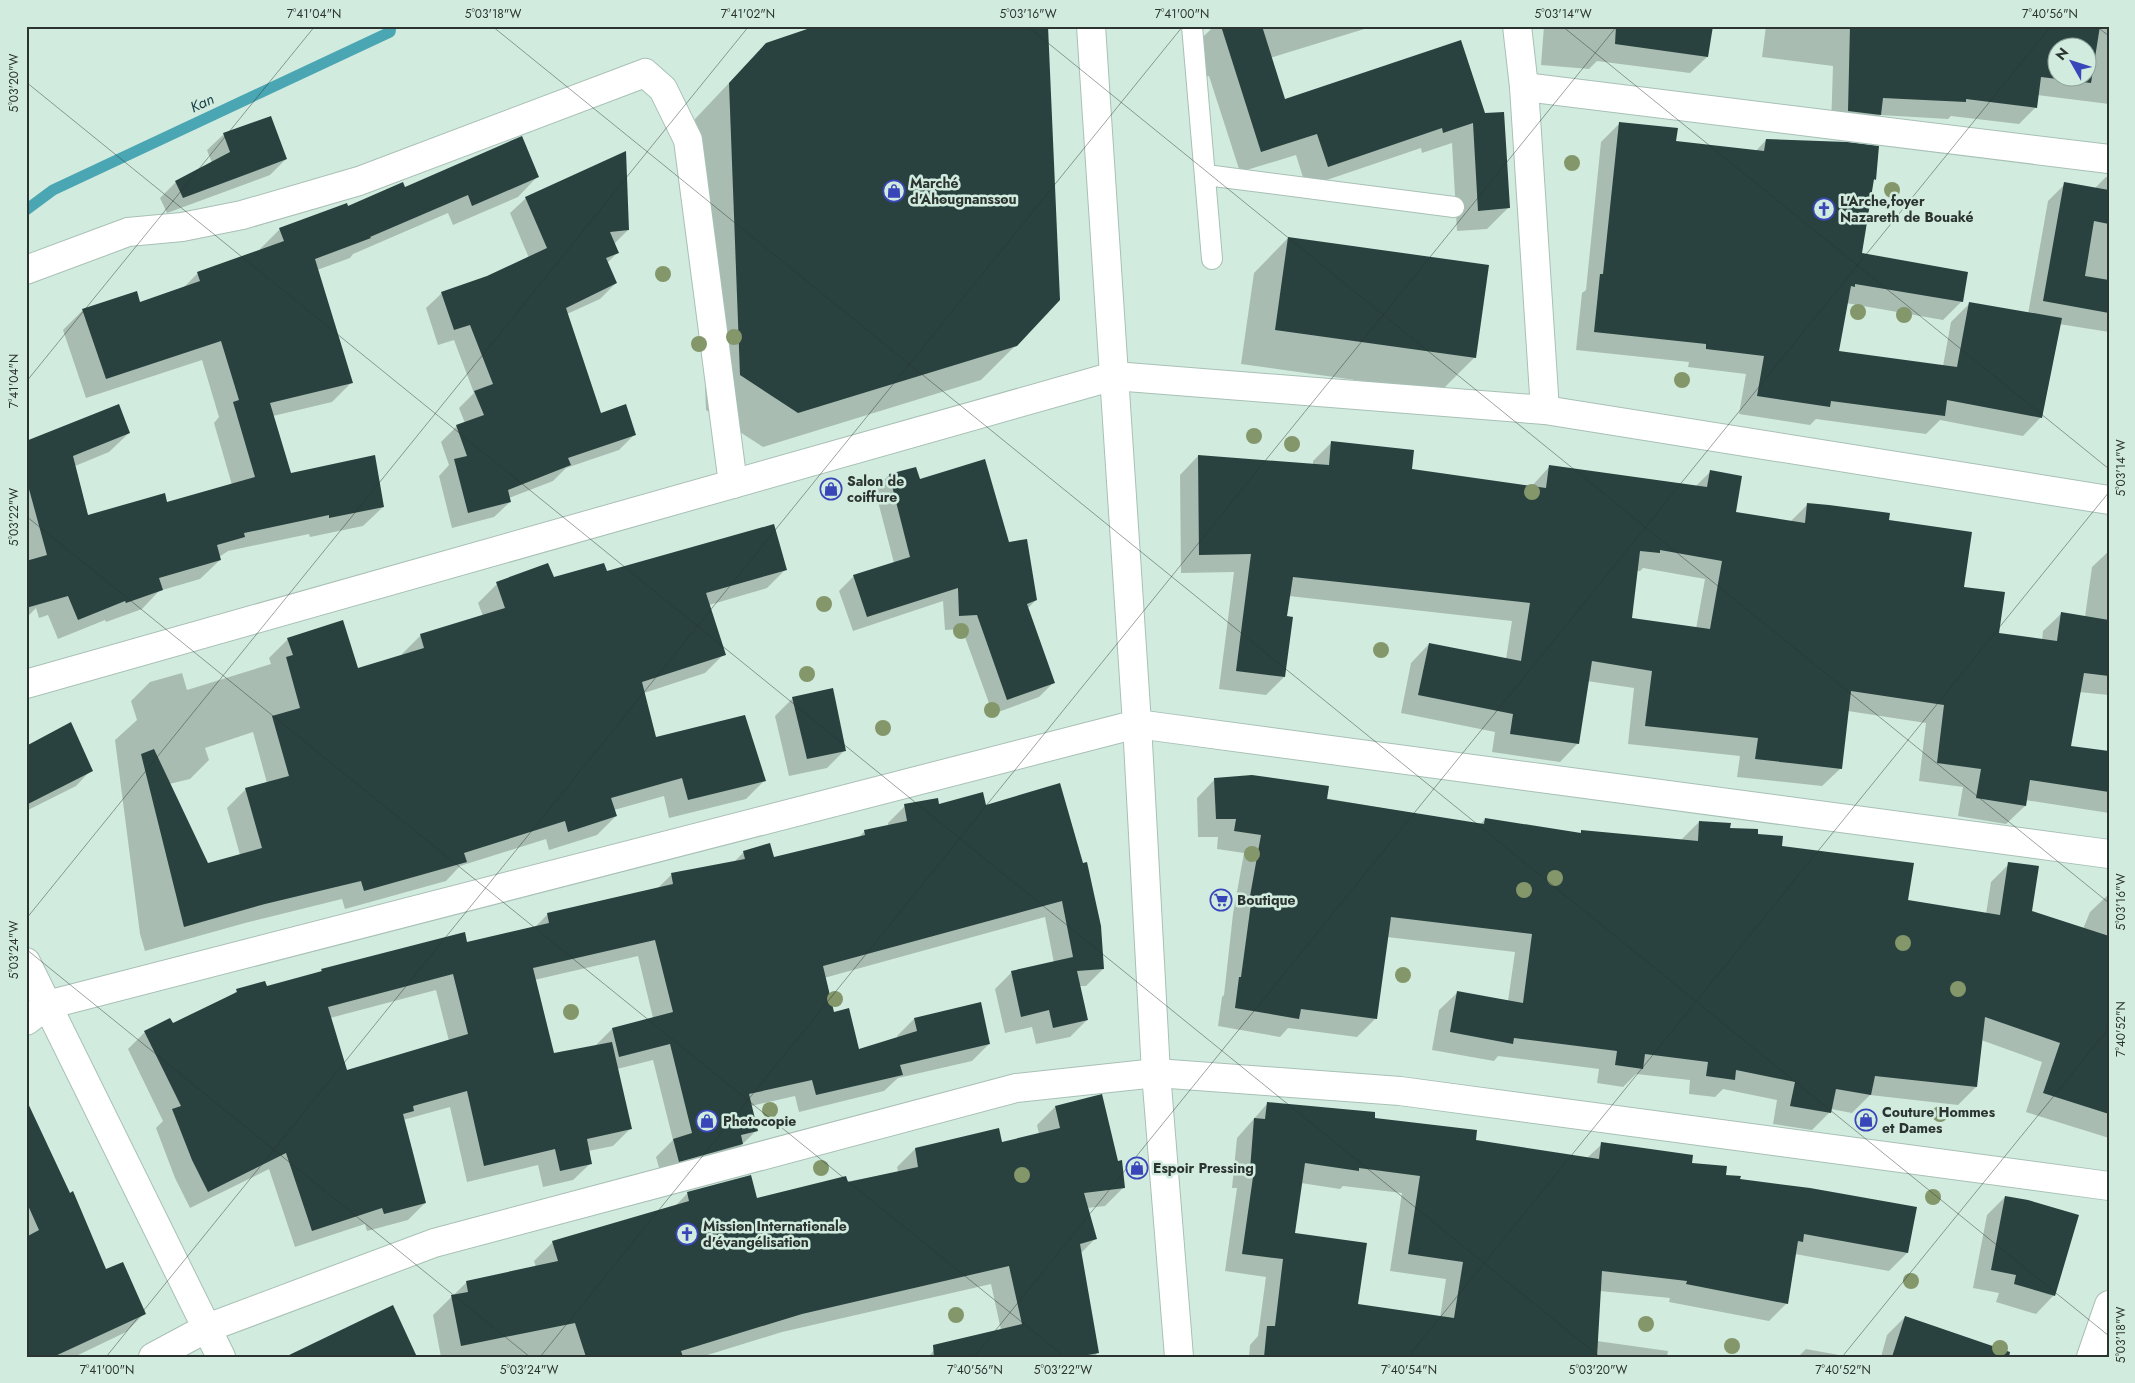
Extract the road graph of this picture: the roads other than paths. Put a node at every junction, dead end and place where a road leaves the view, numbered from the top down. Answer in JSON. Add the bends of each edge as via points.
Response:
{"nodes":[{"id":1,"x":1091,"y":26,"type":"edge"},
{"id":2,"x":1192,"y":26,"type":"edge"},
{"id":3,"x":1517,"y":26,"type":"edge"},
{"id":4,"x":1524,"y":87,"type":"junction"},
{"id":5,"x":2109,"y":159,"type":"edge"},
{"id":6,"x":1206,"y":175,"type":"junction"},
{"id":7,"x":1454,"y":207,"type":"dead end"},
{"id":8,"x":1212,"y":259,"type":"dead end"},
{"id":9,"x":26,"y":270,"type":"edge"},
{"id":10,"x":1114,"y":376,"type":"junction"},
{"id":11,"x":1545,"y":410,"type":"junction"},
{"id":12,"x":733,"y":484,"type":"junction"},
{"id":13,"x":2109,"y":500,"type":"edge"},
{"id":14,"x":26,"y":684,"type":"edge"},
{"id":15,"x":1137,"y":724,"type":"junction"},
{"id":16,"x":2109,"y":854,"type":"edge"},
{"id":17,"x":26,"y":962,"type":"edge"},
{"id":18,"x":48,"y":1005,"type":"junction"},
{"id":19,"x":26,"y":1022,"type":"edge"},
{"id":20,"x":1156,"y":1073,"type":"junction"},
{"id":21,"x":2109,"y":1186,"type":"edge"},
{"id":22,"x":2109,"y":1305,"type":"edge"},
{"id":23,"x":207,"y":1328,"type":"junction"},
{"id":24,"x":153,"y":1357,"type":"edge"},
{"id":25,"x":221,"y":1357,"type":"edge"},
{"id":26,"x":1179,"y":1357,"type":"edge"},
{"id":27,"x":2091,"y":1357,"type":"edge"}],
"edges":[{"from":1,"to":10,"type":"street"},
{"from":2,"to":6,"type":"lane"},
{"from":3,"to":4,"type":"street"},
{"from":4,"to":5,"type":"street"},
{"from":4,"to":11,"type":"street"},
{"from":6,"to":7,"type":"lane"},
{"from":6,"to":8,"type":"lane"},
{"from":9,"to":12,"type":"street","via":[[128,232],[182,227],[242,215],[359,181],[645,73],[663,90],[688,140]]},
{"from":10,"to":11,"type":"street"},
{"from":10,"to":12,"type":"street"},
{"from":10,"to":15,"type":"street"},
{"from":11,"to":13,"type":"street"},
{"from":12,"to":14,"type":"street"},
{"from":15,"to":16,"type":"street"},
{"from":15,"to":18,"type":"street"},
{"from":15,"to":20,"type":"street"},
{"from":17,"to":18,"type":"street"},
{"from":18,"to":19,"type":"street"},
{"from":18,"to":23,"type":"street"},
{"from":20,"to":21,"type":"street","via":[[1400,1091]]},
{"from":20,"to":23,"type":"street","via":[[1016,1088],[434,1243]]},
{"from":20,"to":26,"type":"street"},
{"from":22,"to":27,"type":"street"},
{"from":23,"to":24,"type":"street"},
{"from":23,"to":25,"type":"street"}]}
